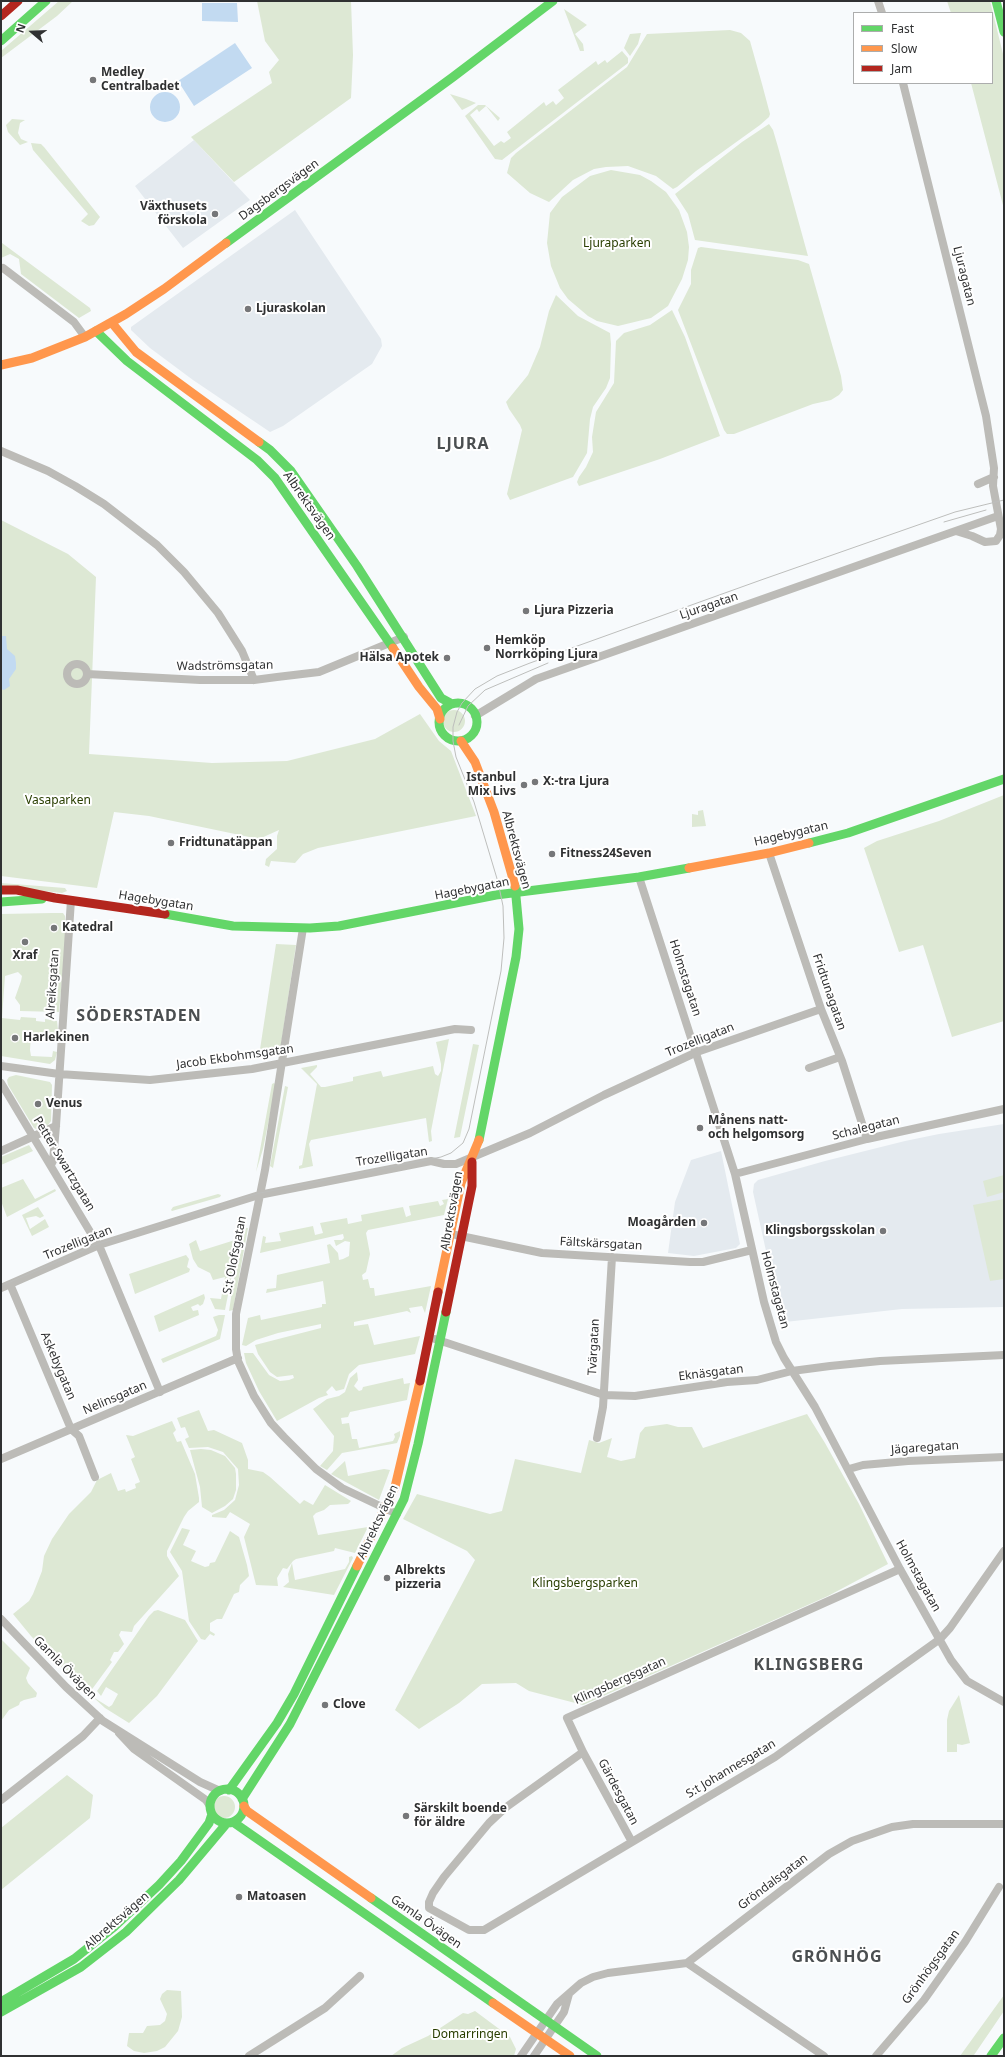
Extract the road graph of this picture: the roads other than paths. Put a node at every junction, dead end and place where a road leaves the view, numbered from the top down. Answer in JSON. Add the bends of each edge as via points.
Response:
{"nodes":[{"id":1,"x":18,"y":1,"type":"edge"},
{"id":2,"x":46,"y":1,"type":"edge"},
{"id":3,"x":553,"y":1,"type":"edge"},
{"id":4,"x":878,"y":1,"type":"edge"},
{"id":5,"x":996,"y":1,"type":"edge"},
{"id":6,"x":882,"y":12,"type":"edge"},
{"id":7,"x":1,"y":16,"type":"edge"},
{"id":8,"x":1004,"y":32,"type":"edge"},
{"id":9,"x":1,"y":41,"type":"edge"},
{"id":10,"x":903,"y":84,"type":"edge"},
{"id":11,"x":3,"y":268,"type":"dead end"},
{"id":12,"x":112,"y":323,"type":"junction"},
{"id":13,"x":96,"y":331,"type":"junction"},
{"id":14,"x":85,"y":337,"type":"junction"},
{"id":15,"x":1,"y":365,"type":"edge"},
{"id":16,"x":1,"y":451,"type":"edge"},
{"id":17,"x":994,"y":477,"type":"junction"},
{"id":18,"x":978,"y":484,"type":"dead end"},
{"id":19,"x":998,"y":516,"type":"junction"},
{"id":20,"x":956,"y":531,"type":"junction"},
{"id":21,"x":404,"y":637,"type":"junction"},
{"id":22,"x":390,"y":644,"type":"junction"},
{"id":23,"x":87,"y":674,"type":"dead end"},
{"id":24,"x":254,"y":680,"type":"junction"},
{"id":25,"x":452,"y":704,"type":"junction"},
{"id":26,"x":476,"y":716,"type":"junction"},
{"id":27,"x":440,"y":719,"type":"junction"},
{"id":28,"x":472,"y":734,"type":"junction"},
{"id":29,"x":461,"y":741,"type":"junction"},
{"id":30,"x":475,"y":762,"type":"junction"},
{"id":31,"x":1004,"y":779,"type":"edge"},
{"id":32,"x":769,"y":853,"type":"junction"},
{"id":33,"x":639,"y":877,"type":"junction"},
{"id":34,"x":1,"y":890,"type":"edge"},
{"id":35,"x":516,"y":892,"type":"junction"},
{"id":36,"x":55,"y":898,"type":"junction"},
{"id":37,"x":71,"y":900,"type":"junction"},
{"id":38,"x":1,"y":902,"type":"edge"},
{"id":39,"x":303,"y":928,"type":"junction"},
{"id":40,"x":821,"y":1009,"type":"junction"},
{"id":41,"x":471,"y":1030,"type":"dead end"},
{"id":42,"x":697,"y":1052,"type":"junction"},
{"id":43,"x":840,"y":1057,"type":"junction"},
{"id":44,"x":283,"y":1063,"type":"junction"},
{"id":45,"x":1,"y":1066,"type":"edge"},
{"id":46,"x":809,"y":1068,"type":"dead end"},
{"id":47,"x":59,"y":1074,"type":"junction"},
{"id":48,"x":1,"y":1083,"type":"edge"},
{"id":49,"x":1004,"y":1109,"type":"edge"},
{"id":50,"x":56,"y":1126,"type":"junction"},
{"id":51,"x":33,"y":1137,"type":"junction"},
{"id":52,"x":867,"y":1139,"type":"junction"},
{"id":53,"x":1,"y":1151,"type":"edge"},
{"id":54,"x":471,"y":1157,"type":"junction"},
{"id":55,"x":51,"y":1165,"type":"junction"},
{"id":56,"x":735,"y":1174,"type":"junction"},
{"id":57,"x":259,"y":1195,"type":"junction"},
{"id":58,"x":450,"y":1234,"type":"junction"},
{"id":59,"x":461,"y":1236,"type":"junction"},
{"id":60,"x":99,"y":1245,"type":"junction"},
{"id":61,"x":752,"y":1250,"type":"junction"},
{"id":62,"x":612,"y":1257,"type":"junction"},
{"id":63,"x":10,"y":1284,"type":"junction"},
{"id":64,"x":1,"y":1288,"type":"edge"},
{"id":65,"x":428,"y":1337,"type":"junction"},
{"id":66,"x":439,"y":1340,"type":"junction"},
{"id":67,"x":1004,"y":1355,"type":"edge"},
{"id":68,"x":238,"y":1358,"type":"junction"},
{"id":69,"x":792,"y":1371,"type":"junction"},
{"id":70,"x":160,"y":1392,"type":"junction"},
{"id":71,"x":604,"y":1395,"type":"junction"},
{"id":72,"x":71,"y":1429,"type":"junction"},
{"id":73,"x":597,"y":1438,"type":"dead end"},
{"id":74,"x":1004,"y":1457,"type":"edge"},
{"id":75,"x":1,"y":1459,"type":"edge"},
{"id":76,"x":849,"y":1469,"type":"junction"},
{"id":77,"x":95,"y":1477,"type":"dead end"},
{"id":78,"x":386,"y":1509,"type":"junction"},
{"id":79,"x":397,"y":1514,"type":"junction"},
{"id":80,"x":1004,"y":1551,"type":"edge"},
{"id":81,"x":900,"y":1569,"type":"junction"},
{"id":82,"x":1,"y":1619,"type":"edge"},
{"id":83,"x":940,"y":1639,"type":"junction"},
{"id":84,"x":1004,"y":1702,"type":"edge"},
{"id":85,"x":100,"y":1718,"type":"junction"},
{"id":86,"x":115,"y":1730,"type":"junction"},
{"id":87,"x":583,"y":1752,"type":"junction"},
{"id":88,"x":225,"y":1790,"type":"junction"},
{"id":89,"x":1,"y":1800,"type":"edge"},
{"id":90,"x":243,"y":1803,"type":"junction"},
{"id":91,"x":211,"y":1810,"type":"junction"},
{"id":92,"x":230,"y":1822,"type":"junction"},
{"id":93,"x":1004,"y":1824,"type":"edge"},
{"id":94,"x":632,"y":1842,"type":"junction"},
{"id":95,"x":998,"y":1887,"type":"dead end"},
{"id":96,"x":687,"y":1963,"type":"junction"},
{"id":97,"x":360,"y":1976,"type":"dead end"},
{"id":98,"x":569,"y":1994,"type":"junction"},
{"id":99,"x":1,"y":2002,"type":"edge"},
{"id":100,"x":1,"y":2012,"type":"edge"},
{"id":101,"x":545,"y":2020,"type":"junction"},
{"id":102,"x":555,"y":2027,"type":"junction"},
{"id":103,"x":537,"y":2032,"type":"junction"},
{"id":104,"x":1004,"y":2038,"type":"edge"},
{"id":105,"x":547,"y":2039,"type":"junction"},
{"id":106,"x":249,"y":2056,"type":"edge"},
{"id":107,"x":521,"y":2056,"type":"edge"},
{"id":108,"x":534,"y":2056,"type":"edge"},
{"id":109,"x":570,"y":2056,"type":"edge"},
{"id":110,"x":597,"y":2056,"type":"edge"},
{"id":111,"x":824,"y":2056,"type":"edge"},
{"id":112,"x":876,"y":2056,"type":"edge"},
{"id":113,"x":991,"y":2056,"type":"edge"}],
"edges":[{"from":1,"to":7,"type":"main road"},
{"from":2,"to":9,"type":"main road"},
{"from":3,"to":12,"type":"main road","name":"Dagsbergsvägen","via":[[296,192]]},
{"from":4,"to":6,"type":"street"},
{"from":5,"to":8,"type":"main road"},
{"from":10,"to":17,"type":"street","name":"Ljuragatan","via":[[986,416]]},
{"from":11,"to":14,"type":"street","via":[[74,322]]},
{"from":12,"to":13,"type":"main road","name":"Dagsbergsvägen"},
{"from":12,"to":21,"type":"main road","name":"Albrektsvägen","via":[[136,352],[270,450],[291,471]]},
{"from":13,"to":14,"type":"main road","name":"Dagsbergsvägen"},
{"from":13,"to":22,"type":"main road","name":"Albrektsvägen","via":[[127,361],[257,460],[275,478]]},
{"from":14,"to":15,"type":"main road","name":"Dagsbergsvägen","via":[[32,358]]},
{"from":16,"to":24,"type":"street","via":[[48,471],[75,486],[104,504],[157,545],[184,572],[218,613],[242,651]]},
{"from":17,"to":18,"type":"street"},
{"from":17,"to":19,"type":"street","name":"Ljuragatan"},
{"from":19,"to":20,"type":"street","name":"Ljuragatan"},
{"from":19,"to":20,"type":"street","name":"Ljuragatan","via":[[1000,535],[991,543]]},
{"from":20,"to":26,"type":"street","name":"Ljuragatan","via":[[536,679]]},
{"from":21,"to":22,"type":"street","name":"Wadströmsgatan"},
{"from":21,"to":25,"type":"main road","name":"Albrektsvägen","via":[[441,698]]},
{"from":22,"to":24,"type":"street","name":"Wadströmsgatan","via":[[319,672]]},
{"from":22,"to":27,"type":"main road","name":"Albrektsvägen","via":[[437,709]]},
{"from":23,"to":24,"type":"street","name":"Wadströmsgatan"},
{"from":25,"to":26,"type":"main road","via":[[462,703],[468,706]]},
{"from":25,"to":27,"type":"main road","via":[[446,707]]},
{"from":26,"to":28,"type":"main road"},
{"from":27,"to":29,"type":"main road","via":[[443,734],[453,741]]},
{"from":28,"to":29,"type":"main road"},
{"from":28,"to":30,"type":"main road","name":"Albrektsvägen"},
{"from":29,"to":30,"type":"main road","name":"Albrektsvägen"},
{"from":30,"to":35,"type":"main road","name":"Albrektsvägen","via":[[494,812]]},
{"from":31,"to":32,"type":"main road","name":"Hagebygatan","via":[[848,833]]},
{"from":32,"to":33,"type":"main road","name":"Hagebygatan"},
{"from":32,"to":40,"type":"street","name":"Fridtunagatan"},
{"from":33,"to":35,"type":"main road","name":"Hagebygatan"},
{"from":33,"to":42,"type":"street","name":"Holmstagatan"},
{"from":34,"to":36,"type":"main road","name":"Hagebygatan","via":[[17,890]]},
{"from":35,"to":39,"type":"main road","name":"Hagebygatan","via":[[352,923]]},
{"from":35,"to":54,"type":"main road","name":"Albrektsvägen","via":[[519,930],[516,957],[481,1134]]},
{"from":36,"to":37,"type":"main road","name":"Hagebygatan"},
{"from":36,"to":38,"type":"main road","name":"Hagebygatan"},
{"from":37,"to":39,"type":"main road","name":"Hagebygatan","via":[[233,926]]},
{"from":37,"to":47,"type":"street","name":"Alreiksgatan"},
{"from":39,"to":44,"type":"street","name":"S:t Olofsgatan"},
{"from":40,"to":42,"type":"street","name":"Trozelligatan"},
{"from":40,"to":43,"type":"street","name":"Fridtunagatan"},
{"from":41,"to":44,"type":"street","name":"Jacob Ekbohmsgatan","via":[[455,1029]]},
{"from":42,"to":54,"type":"street","name":"Trozelligatan","via":[[530,1133]]},
{"from":42,"to":56,"type":"street","name":"Holmstagatan"},
{"from":43,"to":46,"type":"street"},
{"from":43,"to":52,"type":"street","name":"Fridtunagatan"},
{"from":44,"to":47,"type":"street","name":"Jacob Ekbohmsgatan","via":[[252,1069],[150,1080]]},
{"from":44,"to":57,"type":"street","name":"S:t Olofsgatan"},
{"from":45,"to":47,"type":"street","name":"Jacob Ekbohmsgatan"},
{"from":47,"to":50,"type":"street","name":"Alreiksgatan"},
{"from":48,"to":51,"type":"street","name":"Petter Swartzgatan"},
{"from":49,"to":52,"type":"street","name":"Schalegatan"},
{"from":50,"to":51,"type":"street"},
{"from":50,"to":55,"type":"street","name":"Alreiksgatan"},
{"from":51,"to":53,"type":"street"},
{"from":51,"to":55,"type":"street","name":"Petter Swartzgatan"},
{"from":52,"to":56,"type":"street","name":"Schalegatan"},
{"from":54,"to":57,"type":"street","name":"Trozelligatan","via":[[456,1164],[430,1161]]},
{"from":54,"to":58,"type":"main road","name":"Albrektsvägen","via":[[462,1182]]},
{"from":54,"to":59,"type":"main road","name":"Albrektsvägen","via":[[472,1186]]},
{"from":55,"to":60,"type":"street","name":"Petter Swartzgatan"},
{"from":56,"to":61,"type":"street","name":"Holmstagatan"},
{"from":57,"to":60,"type":"street","name":"Trozelligatan"},
{"from":57,"to":68,"type":"street","name":"S:t Olofsgatan","via":[[236,1314]]},
{"from":58,"to":59,"type":"street","name":"Fältskärsgatan"},
{"from":58,"to":65,"type":"main road","name":"Albrektsvägen"},
{"from":59,"to":62,"type":"street","name":"Fältskärsgatan","via":[[542,1253]]},
{"from":59,"to":66,"type":"main road","name":"Albrektsvägen"},
{"from":60,"to":63,"type":"street","name":"Trozelligatan"},
{"from":60,"to":70,"type":"street","name":"Petter Swartzgatan"},
{"from":61,"to":62,"type":"street","name":"Fältskärsgatan","via":[[700,1262]]},
{"from":61,"to":69,"type":"street","name":"Holmstagatan","via":[[770,1326]]},
{"from":62,"to":71,"type":"street","name":"Tvärgatan"},
{"from":63,"to":64,"type":"street","name":"Trozelligatan"},
{"from":63,"to":72,"type":"street","name":"Askebygatan"},
{"from":65,"to":66,"type":"street","name":"Eknäsgatan"},
{"from":65,"to":78,"type":"main road","name":"Albrektsvägen","via":[[405,1448],[395,1487]]},
{"from":66,"to":71,"type":"street","name":"Eknäsgatan"},
{"from":66,"to":79,"type":"main road","name":"Albrektsvägen","via":[[410,1479]]},
{"from":67,"to":69,"type":"street","name":"Eknäsgatan","via":[[880,1361]]},
{"from":68,"to":70,"type":"street","name":"Nelinsgatan"},
{"from":68,"to":78,"type":"street","name":"S:t Olofsgatan","via":[[261,1409],[284,1437],[316,1469],[342,1488]]},
{"from":69,"to":71,"type":"street","name":"Eknäsgatan","via":[[757,1380],[634,1396]]},
{"from":69,"to":76,"type":"street","name":"Holmstagatan"},
{"from":70,"to":72,"type":"street","name":"Nelinsgatan"},
{"from":71,"to":73,"type":"street","name":"Tvärgatan"},
{"from":72,"to":75,"type":"street","name":"Nelinsgatan"},
{"from":72,"to":77,"type":"street","name":"Askebygatan","via":[[79,1436]]},
{"from":74,"to":76,"type":"street","name":"Jägaregatan","via":[[900,1462],[863,1465]]},
{"from":76,"to":81,"type":"street","name":"Holmstagatan"},
{"from":78,"to":79,"type":"street","name":"S:t Olofsgatan"},
{"from":78,"to":88,"type":"main road","name":"Albrektsvägen","via":[[294,1694],[243,1774],[234,1785]]},
{"from":79,"to":90,"type":"main road","name":"Albrektsvägen","via":[[290,1724]]},
{"from":80,"to":83,"type":"street","name":"S:t Johannesgatan"},
{"from":81,"to":83,"type":"street","name":"Holmstagatan"},
{"from":81,"to":87,"type":"street","name":"Klingsbergsgatan","via":[[567,1718]]},
{"from":82,"to":85,"type":"street","name":"Gamla Övägen","via":[[72,1693]]},
{"from":83,"to":84,"type":"street","name":"Holmstagatan","via":[[951,1660],[967,1681]]},
{"from":83,"to":94,"type":"street","name":"S:t Johannesgatan","via":[[775,1756]]},
{"from":85,"to":86,"type":"street","name":"Gamla Övägen"},
{"from":85,"to":89,"type":"street","via":[[83,1736]]},
{"from":86,"to":88,"type":"street","name":"Gamla Övägen","via":[[129,1736],[200,1782]]},
{"from":86,"to":91,"type":"street","name":"Gamla Övägen","via":[[134,1749],[206,1800]]},
{"from":87,"to":94,"type":"street","name":"Gärdesgatan"},
{"from":87,"to":94,"type":"street","name":"S:t Johannesgatan","via":[[505,1808],[489,1823],[444,1877],[433,1893],[429,1908],[470,1930],[484,1930]]},
{"from":88,"to":90,"type":"main road","via":[[238,1793]]},
{"from":88,"to":91,"type":"main road","via":[[212,1799]]},
{"from":90,"to":92,"type":"main road","via":[[242,1814]]},
{"from":90,"to":101,"type":"main road","name":"Gamla Övägen","via":[[247,1811]]},
{"from":91,"to":92,"type":"main road","via":[[217,1820]]},
{"from":91,"to":99,"type":"main road","name":"Albrektsvägen","via":[[209,1822],[181,1861],[114,1927],[51,1974]]},
{"from":92,"to":100,"type":"main road","name":"Albrektsvägen","via":[[179,1880],[126,1932],[81,1967]]},
{"from":92,"to":103,"type":"main road"},
{"from":93,"to":96,"type":"street","name":"Gröndalsgatan","via":[[913,1824],[892,1827],[852,1841],[829,1854]]},
{"from":95,"to":112,"type":"street","name":"Grönhögsgatan","via":[[965,1942],[924,2000]]},
{"from":96,"to":98,"type":"street","via":[[608,1973],[581,1983]]},
{"from":96,"to":111,"type":"street"},
{"from":97,"to":106,"type":"street","via":[[325,2008]]},
{"from":98,"to":101,"type":"street","via":[[557,2004]]},
{"from":98,"to":102,"type":"street","via":[[564,2012]]},
{"from":101,"to":102,"type":"main road","name":"Gamla Övägen"},
{"from":101,"to":103,"type":"street"},
{"from":102,"to":105,"type":"street"},
{"from":102,"to":110,"type":"main road","name":"Gamla Övägen"},
{"from":103,"to":105,"type":"main road"},
{"from":103,"to":107,"type":"street"},
{"from":104,"to":113,"type":"main road"},
{"from":105,"to":108,"type":"street"},
{"from":105,"to":109,"type":"main road"}]}
